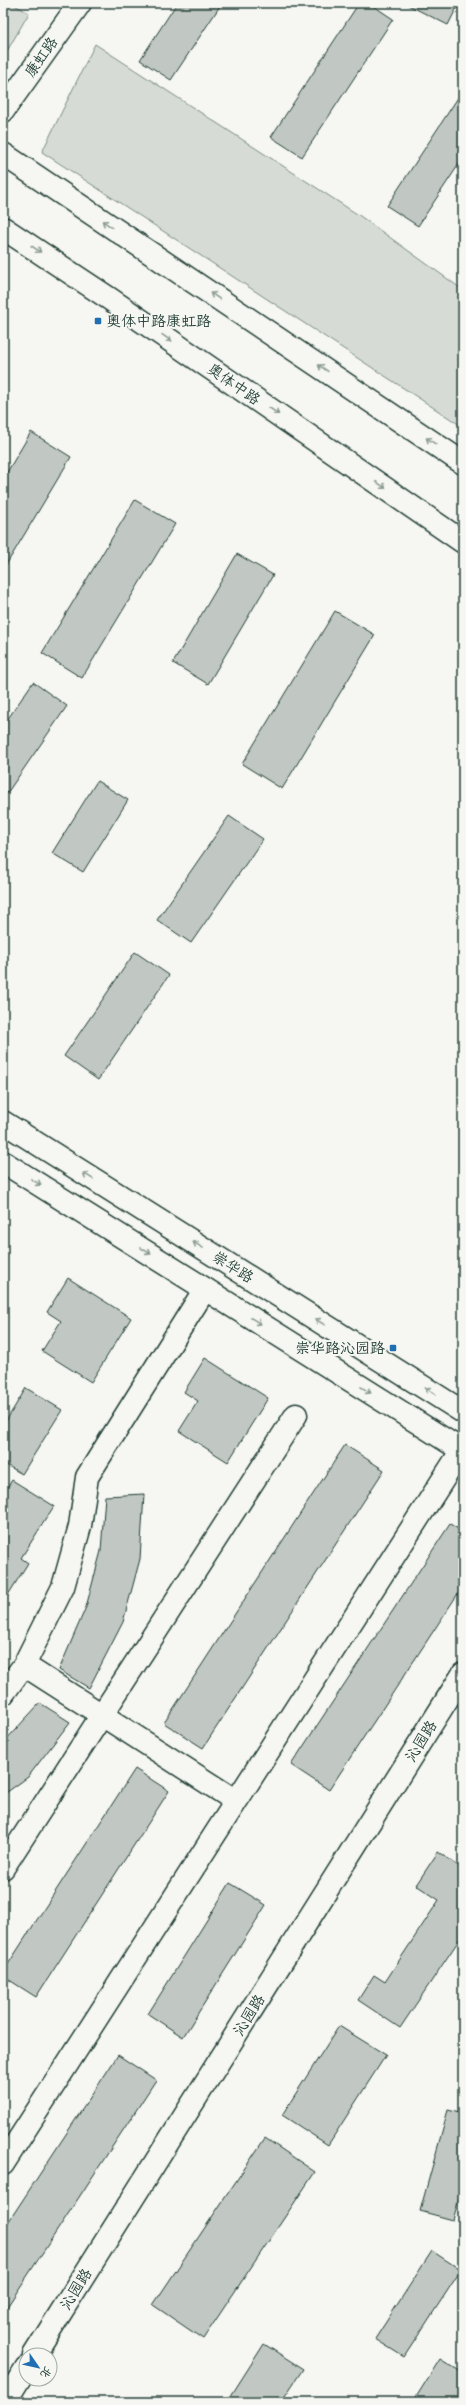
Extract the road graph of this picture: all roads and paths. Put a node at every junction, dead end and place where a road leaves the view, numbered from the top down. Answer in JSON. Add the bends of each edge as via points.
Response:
{"nodes":[{"id":1,"x":80,"y":3,"type":"edge"},
{"id":2,"x":3,"y":111,"type":"edge"},
{"id":3,"x":3,"y":154,"type":"edge"},
{"id":4,"x":3,"y":228,"type":"edge"},
{"id":5,"x":463,"y":463,"type":"edge"},
{"id":6,"x":463,"y":542,"type":"edge"},
{"id":7,"x":3,"y":1122,"type":"edge"},
{"id":8,"x":3,"y":1162,"type":"edge"},
{"id":9,"x":205,"y":1289,"type":"junction"},
{"id":10,"x":463,"y":1412,"type":"edge"},
{"id":11,"x":296,"y":1416,"type":"dead end"},
{"id":12,"x":462,"y":1450,"type":"edge"},
{"id":13,"x":24,"y":1664,"type":"junction"},
{"id":14,"x":463,"y":1674,"type":"edge"},
{"id":15,"x":3,"y":1694,"type":"edge"},
{"id":16,"x":102,"y":1715,"type":"junction"},
{"id":17,"x":236,"y":1801,"type":"junction"},
{"id":18,"x":3,"y":1868,"type":"edge"},
{"id":19,"x":3,"y":2164,"type":"edge"},
{"id":20,"x":39,"y":2347,"type":"edge"},
{"id":21,"x":18,"y":2381,"type":"edge"},
{"id":22,"x":5,"y":2402,"type":"edge"}],
"edges":[{"from":1,"to":2,"type":"street","name":"康虹路"},
{"from":5,"to":3,"type":"street","one_way":true},
{"from":4,"to":6,"type":"street","name":"奥体中路","one_way":true},
{"from":10,"to":7,"type":"street","name":"崇华路","one_way":true},
{"from":8,"to":9,"type":"street","one_way":true},
{"from":9,"to":12,"type":"street","one_way":true},
{"from":9,"to":13,"type":"street","via":[[87,1477],[80,1526],[63,1587]]},
{"from":11,"to":16,"type":"street"},
{"from":12,"to":17,"type":"street"},
{"from":13,"to":15,"type":"street"},
{"from":13,"to":16,"type":"street"},
{"from":14,"to":20,"type":"street","name":"沁园路"},
{"from":16,"to":17,"type":"street"},
{"from":16,"to":18,"type":"street"},
{"from":17,"to":19,"type":"street"},
{"from":21,"to":22,"type":"street"}]}
